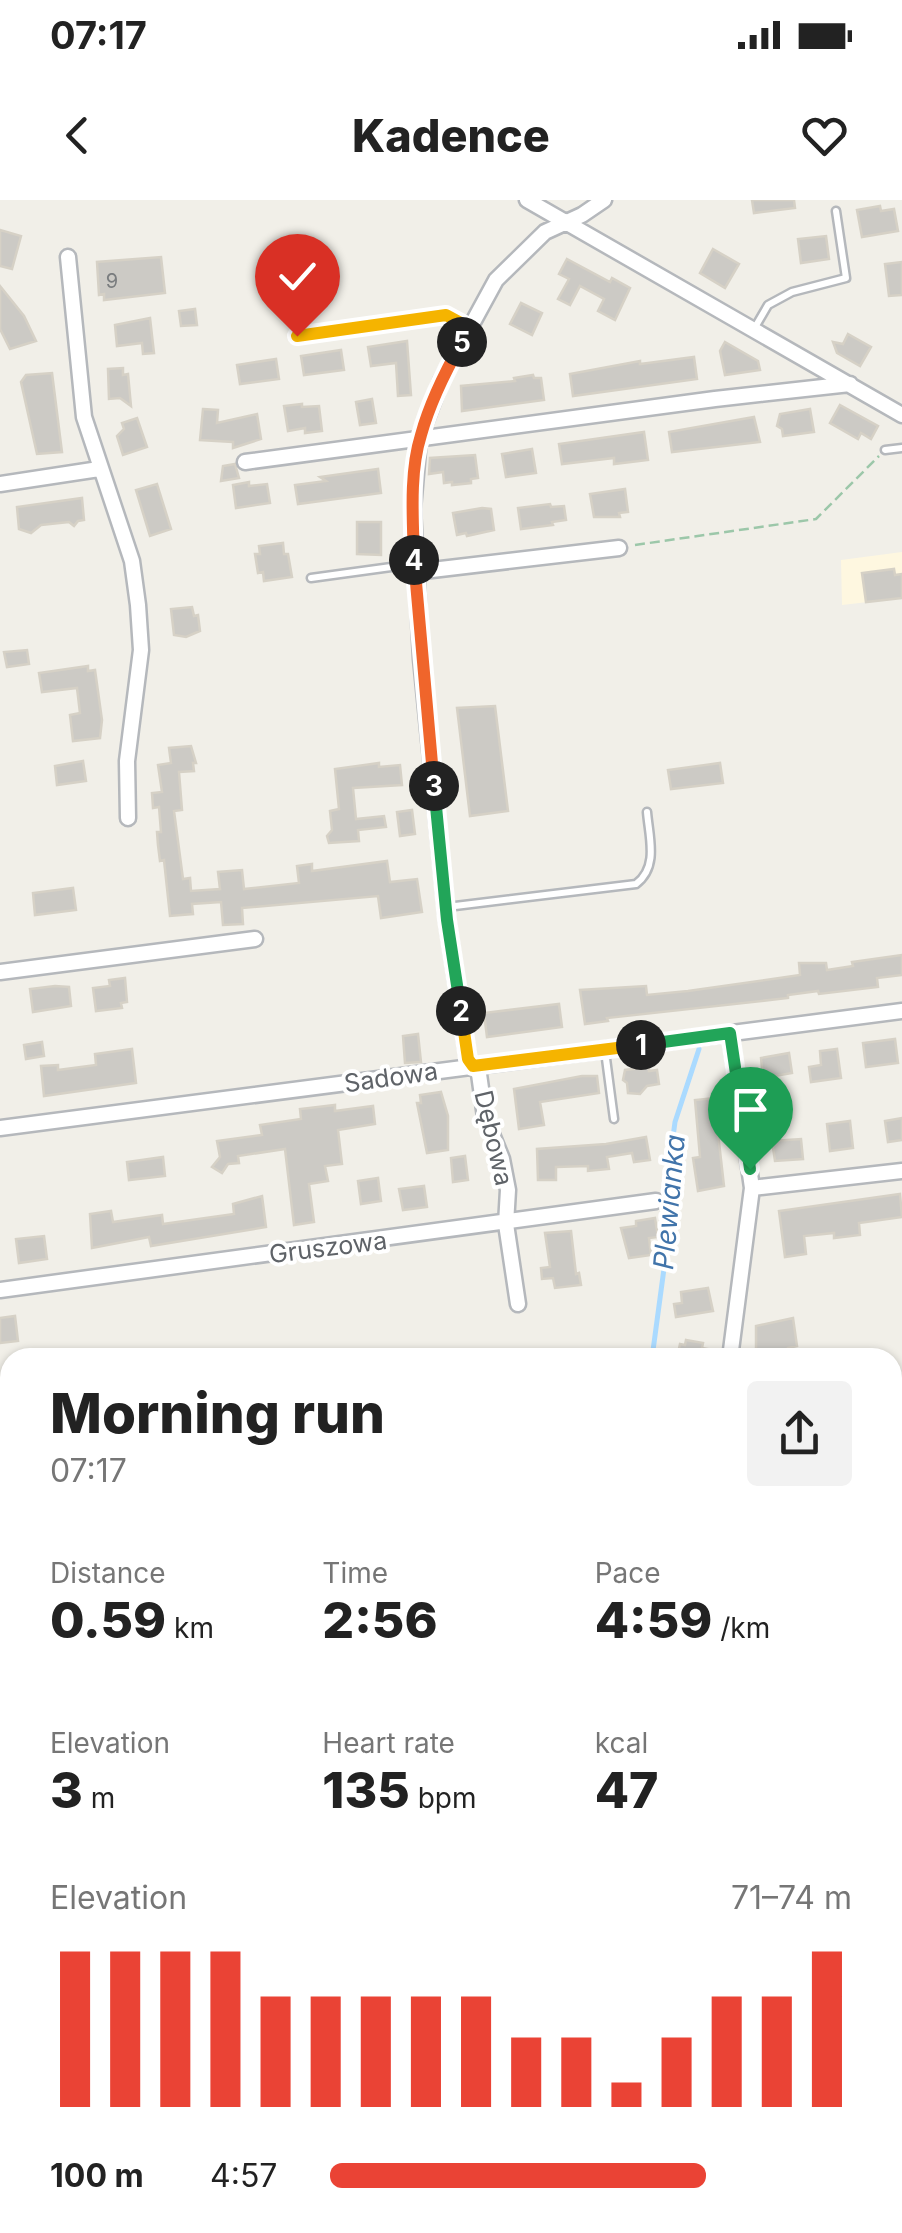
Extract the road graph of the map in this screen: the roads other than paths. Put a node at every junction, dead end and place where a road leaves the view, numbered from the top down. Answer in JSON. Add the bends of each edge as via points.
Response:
{"nodes":[{"id":1,"x":527,"y":200,"type":"edge"},
{"id":2,"x":604,"y":200,"type":"edge"},
{"id":3,"x":836,"y":211,"type":"dead end"},
{"id":4,"x":565,"y":222,"type":"junction"},
{"id":5,"x":68,"y":257,"type":"dead end"},
{"id":6,"x":470,"y":328,"type":"junction"},
{"id":7,"x":754,"y":330,"type":"junction"},
{"id":8,"x":297,"y":336,"type":"dead end"},
{"id":9,"x":850,"y":384,"type":"junction"},
{"id":10,"x":902,"y":415,"type":"edge"},
{"id":11,"x":419,"y":439,"type":"junction"},
{"id":12,"x":902,"y":448,"type":"edge"},
{"id":13,"x":885,"y":450,"type":"road end"},
{"id":14,"x":245,"y":462,"type":"dead end"},
{"id":15,"x":99,"y":469,"type":"junction"},
{"id":16,"x":0,"y":484,"type":"edge"},
{"id":17,"x":618,"y":548,"type":"road end"},
{"id":18,"x":414,"y":568,"type":"junction"},
{"id":19,"x":311,"y":578,"type":"dead end"},
{"id":20,"x":647,"y":812,"type":"dead end"},
{"id":21,"x":128,"y":818,"type":"dead end"},
{"id":22,"x":446,"y":907,"type":"junction"},
{"id":23,"x":255,"y":939,"type":"dead end"},
{"id":24,"x":0,"y":972,"type":"edge"},
{"id":25,"x":902,"y":1010,"type":"edge"},
{"id":26,"x":730,"y":1033,"type":"junction"},
{"id":27,"x":605,"y":1050,"type":"junction"},
{"id":28,"x":473,"y":1066,"type":"junction"},
{"id":29,"x":614,"y":1119,"type":"dead end"},
{"id":30,"x":0,"y":1128,"type":"edge"},
{"id":31,"x":902,"y":1172,"type":"edge"},
{"id":32,"x":752,"y":1188,"type":"junction"},
{"id":33,"x":656,"y":1201,"type":"dead end"},
{"id":34,"x":506,"y":1224,"type":"junction"},
{"id":35,"x":0,"y":1290,"type":"edge"},
{"id":36,"x":518,"y":1304,"type":"dead end"},
{"id":37,"x":731,"y":1348,"type":"edge"}],
"edges":[{"from":1,"to":4,"type":"street"},
{"from":2,"to":4,"type":"street","name":"Dębowa"},
{"from":3,"to":7,"type":"lane","via":[[846,278],[792,292],[768,306]]},
{"from":4,"to":6,"type":"street","name":"Dębowa","via":[[545,232],[496,280]]},
{"from":4,"to":7,"type":"street"},
{"from":5,"to":15,"type":"street","via":[[84,417]]},
{"from":6,"to":8,"type":"lane","via":[[446,315]]},
{"from":6,"to":11,"type":"street","name":"Dębowa"},
{"from":7,"to":9,"type":"street"},
{"from":9,"to":10,"type":"street"},
{"from":9,"to":11,"type":"street"},
{"from":11,"to":14,"type":"street"},
{"from":11,"to":18,"type":"street","name":"Dębowa"},
{"from":12,"to":13,"type":"lane"},
{"from":15,"to":16,"type":"street"},
{"from":15,"to":21,"type":"street","via":[[132,562],[138,605],[141,650],[126,761]]},
{"from":17,"to":18,"type":"street"},
{"from":18,"to":19,"type":"lane"},
{"from":18,"to":22,"type":"street","name":"Dębowa"},
{"from":20,"to":22,"type":"lane","via":[[651,865],[636,884]]},
{"from":22,"to":28,"type":"street","name":"Dębowa"},
{"from":23,"to":24,"type":"street"},
{"from":25,"to":26,"type":"street","name":"Sadowa"},
{"from":26,"to":27,"type":"street","name":"Sadowa"},
{"from":26,"to":32,"type":"street"},
{"from":27,"to":28,"type":"street","name":"Sadowa"},
{"from":27,"to":29,"type":"lane"},
{"from":28,"to":30,"type":"street","name":"Sadowa"},
{"from":28,"to":34,"type":"street","name":"Dębowa","via":[[502,1159]]},
{"from":31,"to":32,"type":"street"},
{"from":32,"to":37,"type":"street"},
{"from":33,"to":34,"type":"street","name":"Gruszowa"},
{"from":34,"to":35,"type":"street","name":"Gruszowa"},
{"from":34,"to":36,"type":"street","name":"Dębowa"}]}
